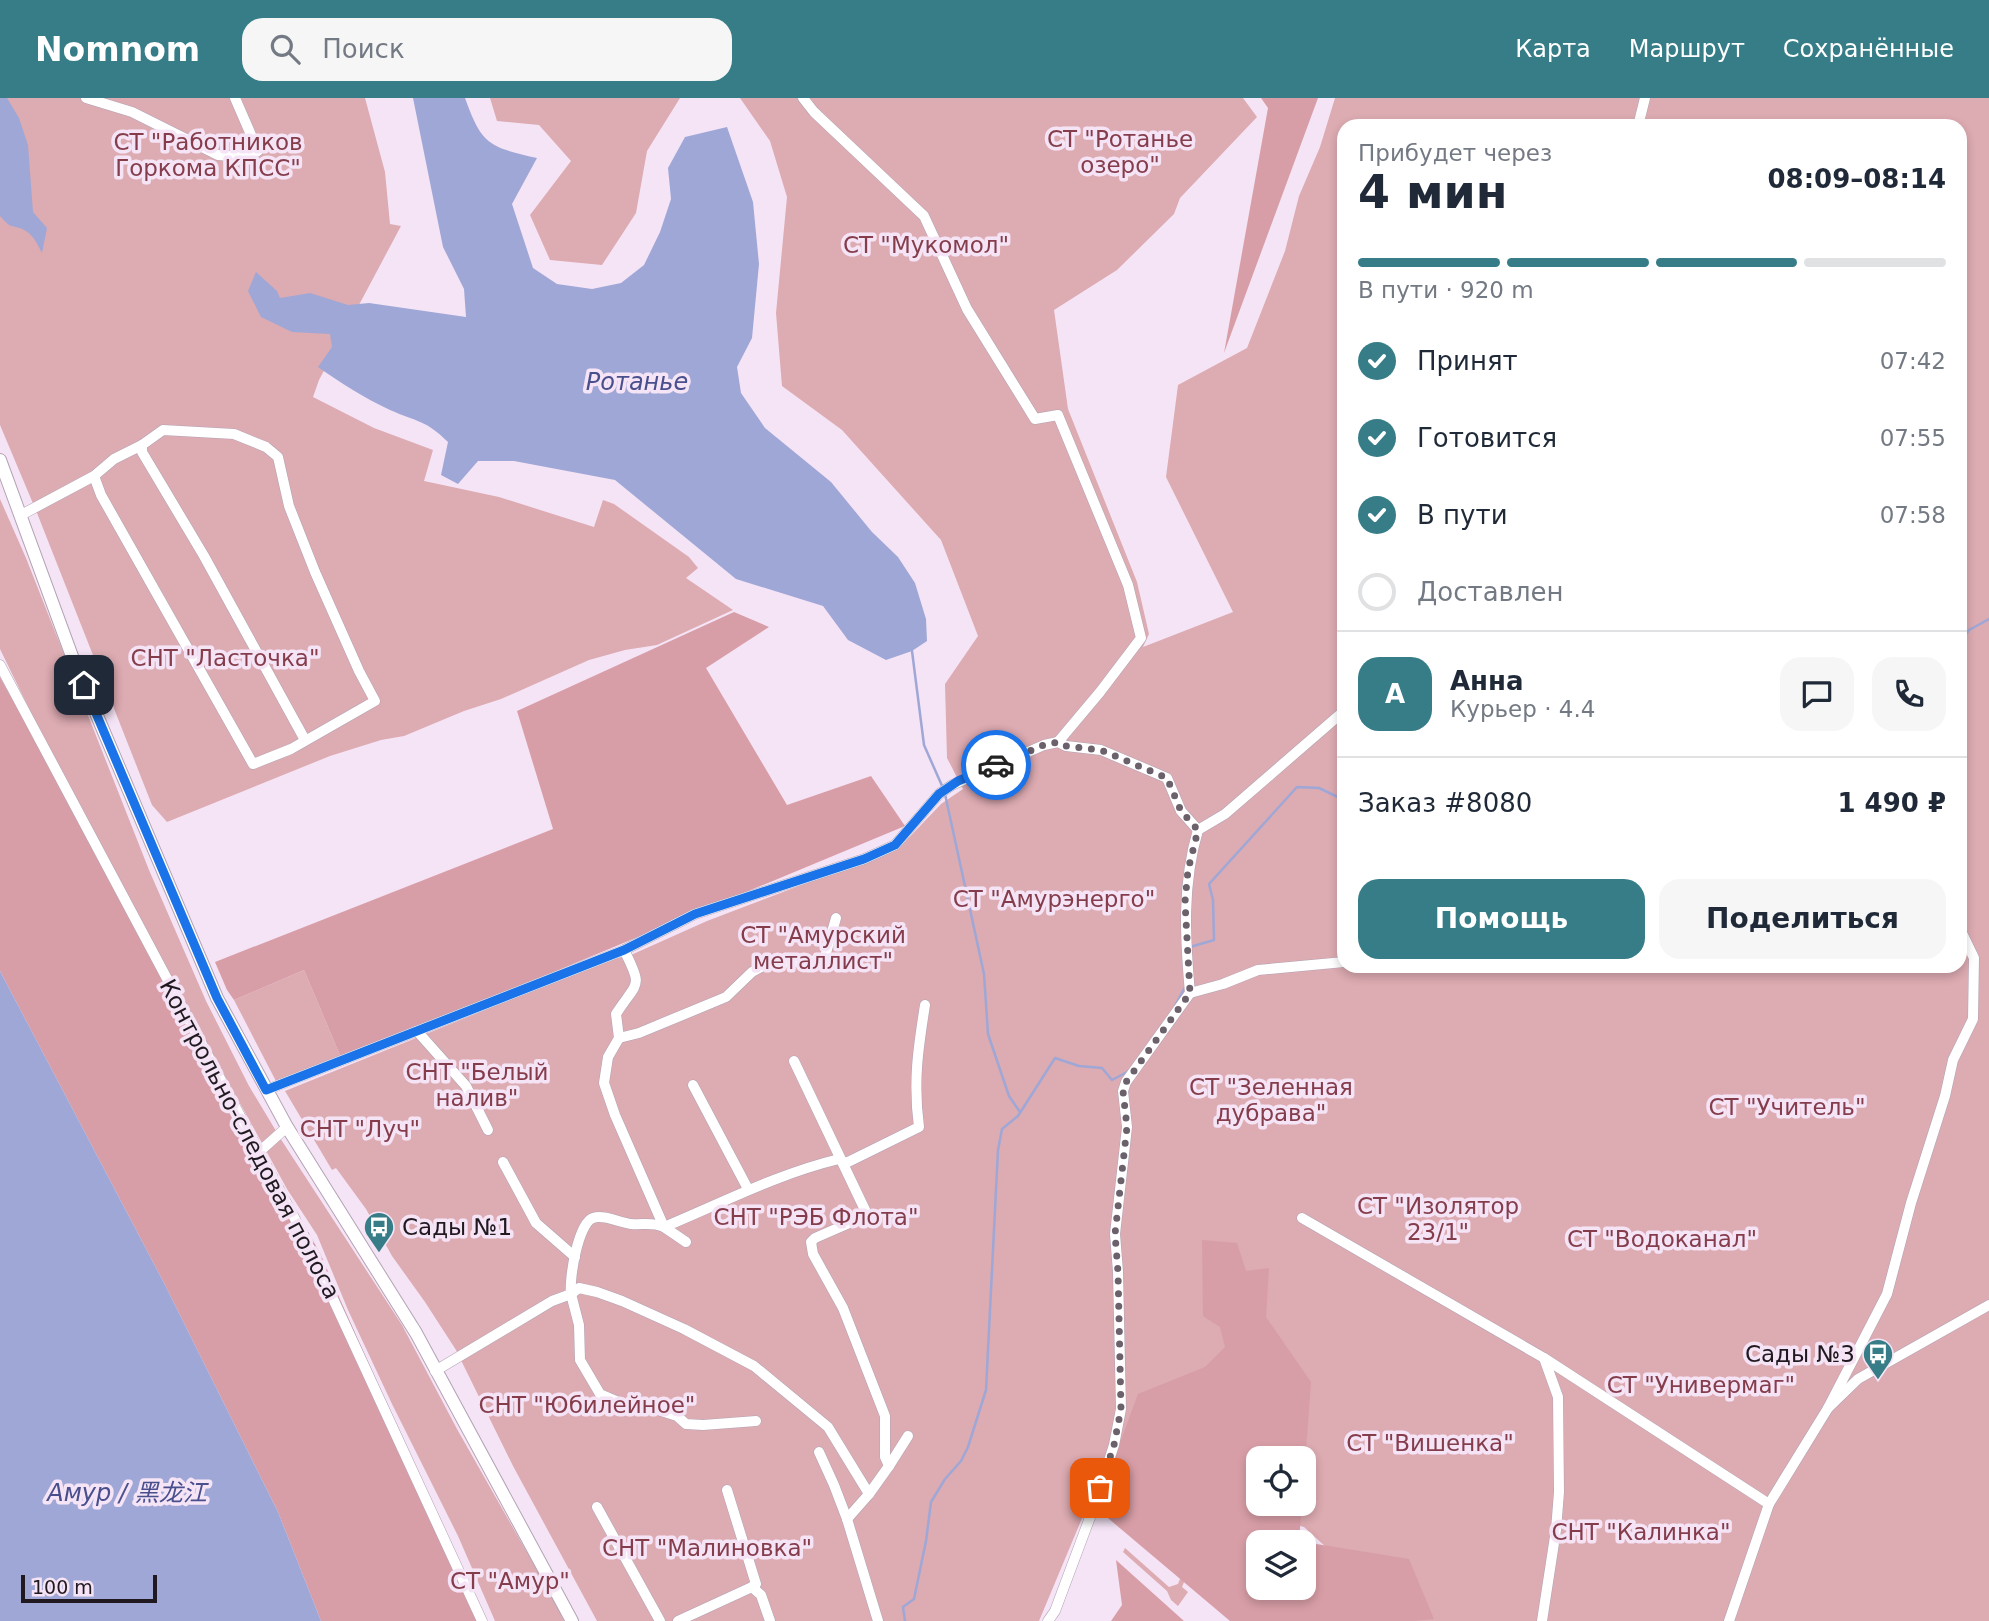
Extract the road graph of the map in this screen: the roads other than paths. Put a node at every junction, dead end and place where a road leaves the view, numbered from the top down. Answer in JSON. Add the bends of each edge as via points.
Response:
{"nodes":[{"id":1,"x":86,"y":98,"type":"edge"},
{"id":2,"x":235,"y":98,"type":"edge"},
{"id":3,"x":803,"y":98,"type":"edge"},
{"id":4,"x":1645,"y":98,"type":"edge"},
{"id":5,"x":1640,"y":119,"type":"edge"},
{"id":6,"x":142,"y":445,"type":"junction"},
{"id":7,"x":0,"y":460,"type":"edge"},
{"id":8,"x":94,"y":476,"type":"junction"},
{"id":9,"x":20,"y":515,"type":"junction"},
{"id":10,"x":0,"y":666,"type":"edge"},
{"id":11,"x":1337,"y":717,"type":"edge"},
{"id":12,"x":305,"y":740,"type":"junction"},
{"id":13,"x":1058,"y":742,"type":"junction"},
{"id":14,"x":1198,"y":830,"type":"junction"},
{"id":15,"x":836,"y":918,"type":"dead end"},
{"id":16,"x":1967,"y":944,"type":"edge"},
{"id":17,"x":624,"y":950,"type":"junction"},
{"id":18,"x":1337,"y":963,"type":"edge"},
{"id":19,"x":1190,"y":993,"type":"junction"},
{"id":20,"x":925,"y":1005,"type":"dead end"},
{"id":21,"x":417,"y":1031,"type":"junction"},
{"id":22,"x":619,"y":1038,"type":"junction"},
{"id":23,"x":794,"y":1061,"type":"dead end"},
{"id":24,"x":693,"y":1085,"type":"dead end"},
{"id":25,"x":266,"y":1090,"type":"junction"},
{"id":26,"x":287,"y":1128,"type":"junction"},
{"id":27,"x":488,"y":1130,"type":"dead end"},
{"id":28,"x":259,"y":1152,"type":"junction"},
{"id":29,"x":839,"y":1159,"type":"junction"},
{"id":30,"x":503,"y":1162,"type":"dead end"},
{"id":31,"x":748,"y":1189,"type":"junction"},
{"id":32,"x":1302,"y":1217,"type":"dead end"},
{"id":33,"x":664,"y":1227,"type":"junction"},
{"id":34,"x":686,"y":1242,"type":"dead end"},
{"id":35,"x":575,"y":1257,"type":"junction"},
{"id":36,"x":571,"y":1294,"type":"junction"},
{"id":37,"x":1989,"y":1305,"type":"edge"},
{"id":38,"x":1544,"y":1358,"type":"junction"},
{"id":39,"x":435,"y":1371,"type":"junction"},
{"id":40,"x":1828,"y":1408,"type":"junction"},
{"id":41,"x":756,"y":1421,"type":"dead end"},
{"id":42,"x":908,"y":1436,"type":"dead end"},
{"id":43,"x":818,"y":1452,"type":"dead end"},
{"id":44,"x":889,"y":1466,"type":"junction"},
{"id":45,"x":727,"y":1490,"type":"dead end"},
{"id":46,"x":869,"y":1494,"type":"junction"},
{"id":47,"x":1769,"y":1504,"type":"junction"},
{"id":48,"x":597,"y":1507,"type":"dead end"},
{"id":49,"x":847,"y":1519,"type":"junction"},
{"id":50,"x":752,"y":1587,"type":"junction"},
{"id":51,"x":482,"y":1621,"type":"edge"},
{"id":52,"x":572,"y":1621,"type":"edge"},
{"id":53,"x":660,"y":1621,"type":"edge"},
{"id":54,"x":678,"y":1621,"type":"edge"},
{"id":55,"x":770,"y":1621,"type":"edge"},
{"id":56,"x":878,"y":1621,"type":"edge"},
{"id":57,"x":1048,"y":1621,"type":"edge"},
{"id":58,"x":1542,"y":1621,"type":"edge"},
{"id":59,"x":1729,"y":1621,"type":"edge"}],
"edges":[{"from":1,"to":2,"type":"street","via":[[132,112],[218,155],[242,157],[258,152]]},
{"from":3,"to":13,"type":"street","via":[[924,216],[967,309],[1035,419],[1058,415],[1128,586],[1141,638]]},
{"from":4,"to":5,"type":"street"},
{"from":6,"to":8,"type":"street"},
{"from":6,"to":12,"type":"street"},
{"from":6,"to":12,"type":"street","via":[[163,430],[233,434],[278,457],[289,506],[375,701]]},
{"from":7,"to":9,"type":"street"},
{"from":8,"to":9,"type":"street"},
{"from":8,"to":12,"type":"street","via":[[253,764]]},
{"from":9,"to":25,"type":"street","via":[[137,813],[217,998]]},
{"from":10,"to":28,"type":"street","name":"Контрольно-следовая полоса"},
{"from":11,"to":14,"type":"street","via":[[1225,814]]},
{"from":13,"to":14,"type":"street","via":[[1101,750],[1167,778],[1181,811]]},
{"from":13,"to":17,"type":"street","via":[[949,787],[895,845],[695,914]]},
{"from":14,"to":19,"type":"street","via":[[1185,902]]},
{"from":15,"to":22,"type":"street","via":[[824,960],[766,964],[726,997]]},
{"from":16,"to":40,"type":"street","via":[[1974,958],[1973,1019],[1953,1060],[1887,1294]]},
{"from":17,"to":21,"type":"street"},
{"from":17,"to":22,"type":"street","via":[[637,985],[616,1014]]},
{"from":18,"to":19,"type":"street","via":[[1258,970]]},
{"from":19,"to":57,"type":"street","via":[[1123,1091],[1127,1127],[1115,1234],[1121,1409],[1093,1512]]},
{"from":20,"to":29,"type":"street","via":[[916,1060],[919,1126],[846,1163]]},
{"from":21,"to":25,"type":"street"},
{"from":21,"to":27,"type":"street","via":[[466,1086]]},
{"from":22,"to":33,"type":"street","via":[[608,1057],[604,1083]]},
{"from":23,"to":29,"type":"street"},
{"from":24,"to":31,"type":"street"},
{"from":25,"to":26,"type":"street"},
{"from":26,"to":28,"type":"street"},
{"from":26,"to":39,"type":"street","via":[[416,1333]]},
{"from":28,"to":51,"type":"street","name":"Контрольно-следовая полоса","via":[[304,1236]]},
{"from":29,"to":31,"type":"street"},
{"from":29,"to":44,"type":"street","via":[[866,1212],[811,1242],[843,1308],[884,1416]]},
{"from":30,"to":35,"type":"street","via":[[536,1223]]},
{"from":31,"to":33,"type":"street"},
{"from":32,"to":38,"type":"street"},
{"from":33,"to":34,"type":"street"},
{"from":33,"to":35,"type":"street","via":[[591,1218],[580,1235]]},
{"from":35,"to":36,"type":"street"},
{"from":36,"to":39,"type":"street"},
{"from":36,"to":41,"type":"street","via":[[579,1325],[580,1360],[600,1394],[628,1406],[677,1416],[686,1424]]},
{"from":36,"to":46,"type":"street","via":[[579,1288],[611,1297],[754,1366],[828,1427]]},
{"from":37,"to":40,"type":"street","via":[[1858,1378]]},
{"from":38,"to":47,"type":"street"},
{"from":38,"to":58,"type":"street","via":[[1558,1397],[1559,1492]]},
{"from":39,"to":52,"type":"street"},
{"from":40,"to":47,"type":"street"},
{"from":42,"to":44,"type":"street"},
{"from":43,"to":49,"type":"street"},
{"from":44,"to":46,"type":"street"},
{"from":45,"to":50,"type":"street","via":[[756,1584]]},
{"from":46,"to":49,"type":"street"},
{"from":47,"to":59,"type":"street"},
{"from":48,"to":53,"type":"street"},
{"from":49,"to":56,"type":"street"},
{"from":50,"to":54,"type":"street"},
{"from":50,"to":55,"type":"street","via":[[761,1595]]}]}
